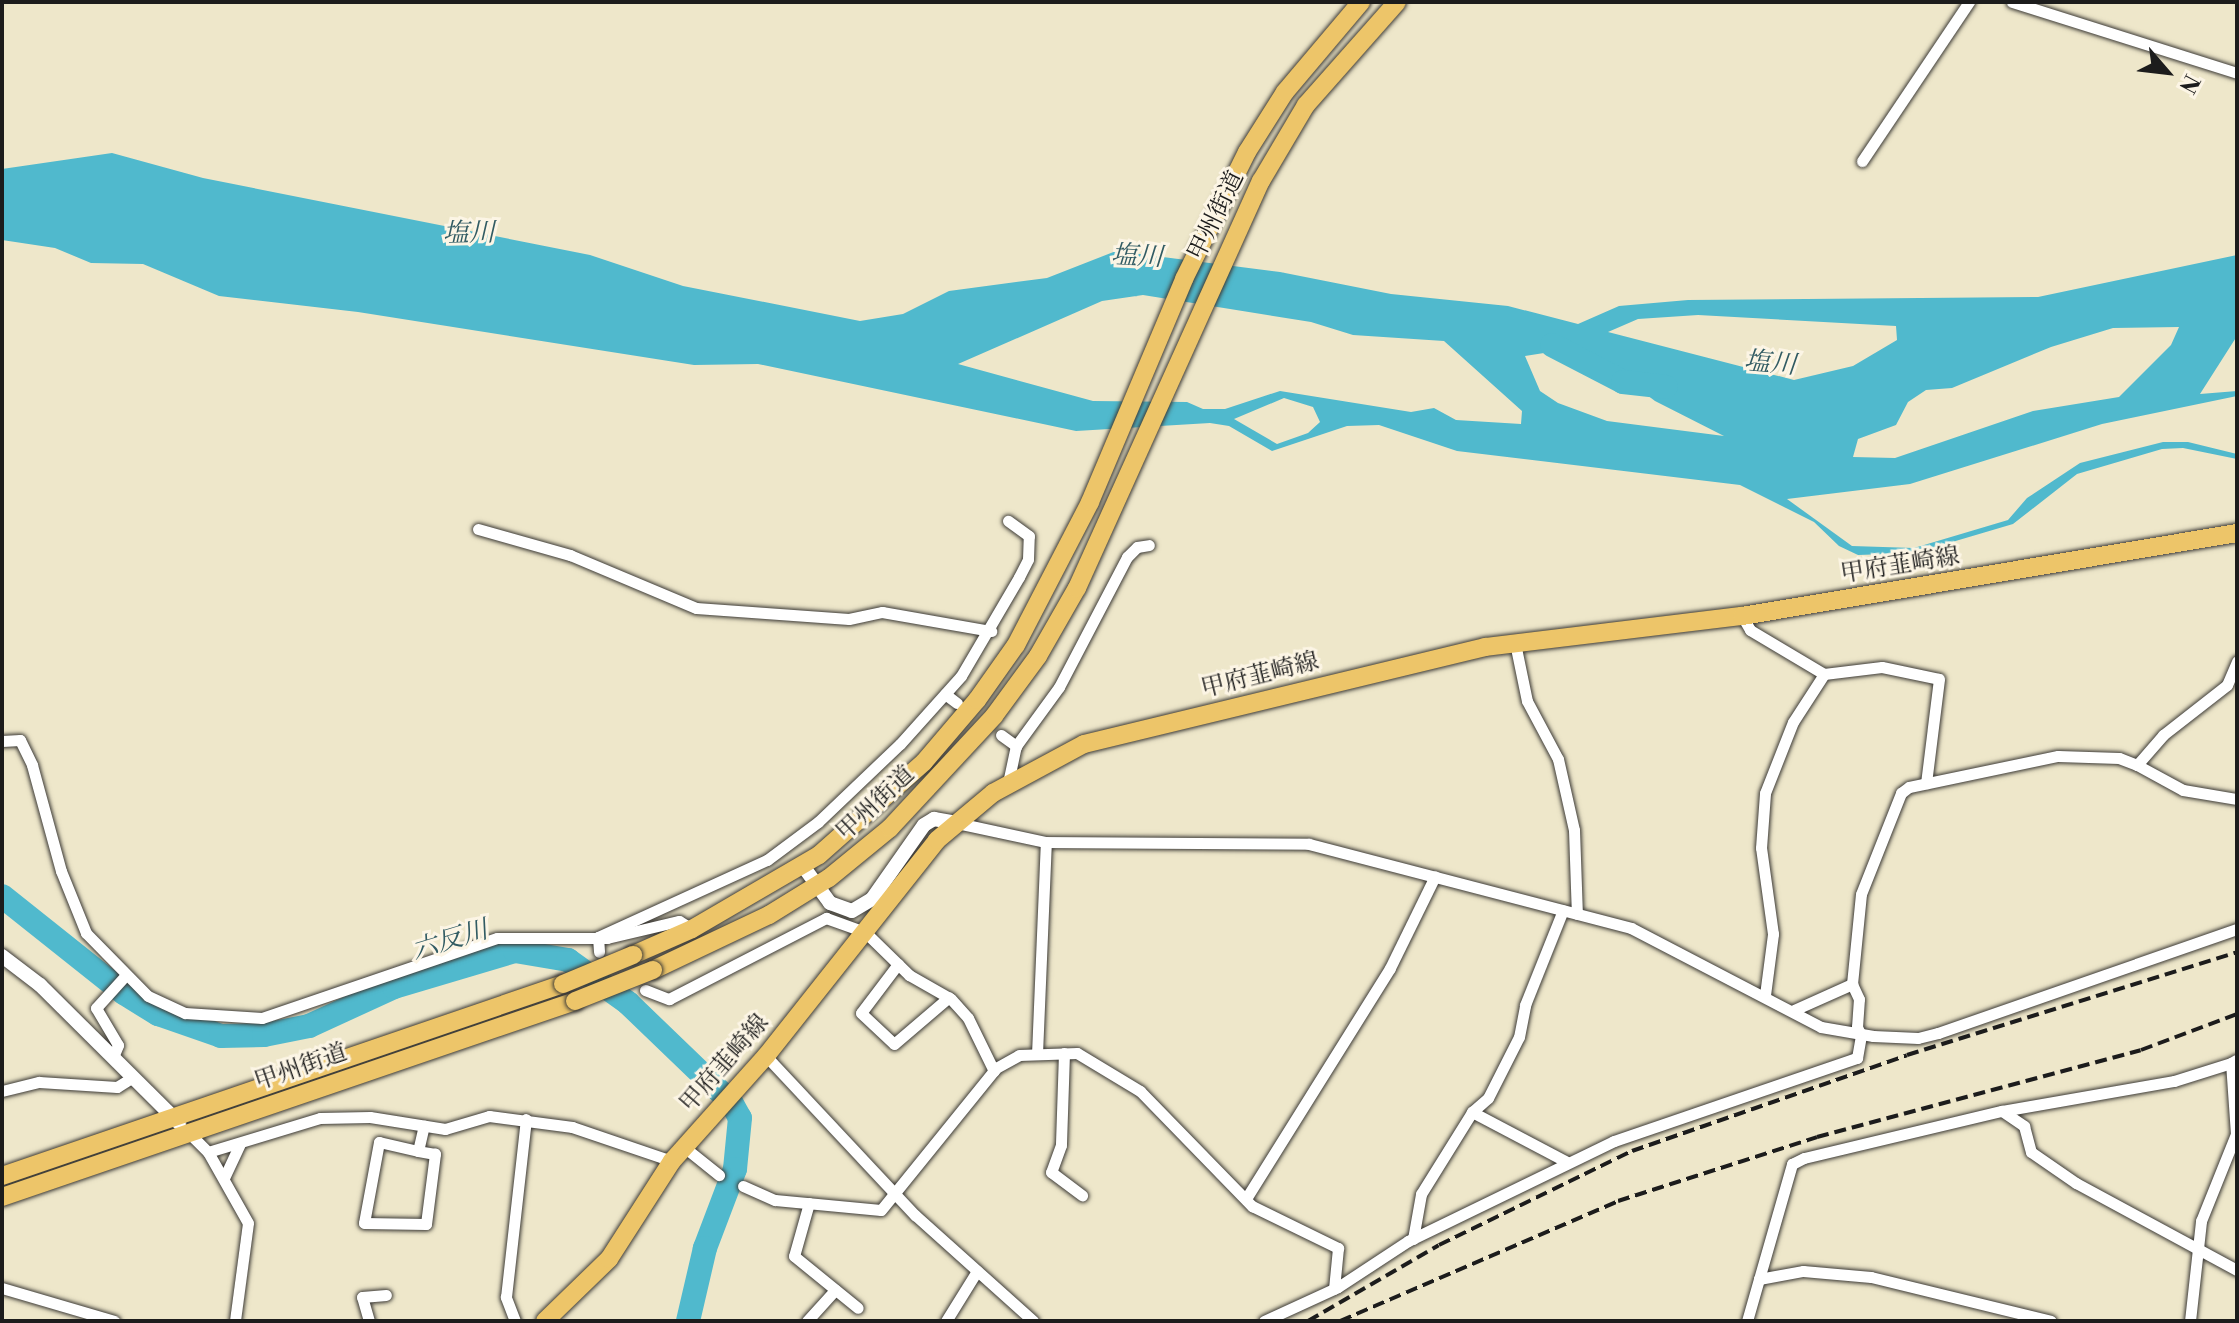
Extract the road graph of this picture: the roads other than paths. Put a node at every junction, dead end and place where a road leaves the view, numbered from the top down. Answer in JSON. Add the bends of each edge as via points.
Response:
{"nodes":[{"id":1,"x":1361,"y":2,"type":"edge"},
{"id":2,"x":1397,"y":2,"type":"edge"},
{"id":3,"x":1969,"y":2,"type":"edge"},
{"id":4,"x":2012,"y":2,"type":"edge"},
{"id":5,"x":2237,"y":73,"type":"edge"},
{"id":6,"x":1862,"y":161,"type":"dead end"},
{"id":7,"x":1008,"y":521,"type":"dead end"},
{"id":8,"x":478,"y":529,"type":"dead end"},
{"id":9,"x":2237,"y":533,"type":"edge"},
{"id":10,"x":1149,"y":545,"type":"dead end"},
{"id":11,"x":1742,"y":616,"type":"junction"},
{"id":12,"x":991,"y":631,"type":"junction"},
{"id":13,"x":1515,"y":643,"type":"junction"},
{"id":14,"x":2237,"y":661,"type":"edge"},
{"id":15,"x":1824,"y":674,"type":"junction"},
{"id":16,"x":945,"y":694,"type":"junction"},
{"id":17,"x":957,"y":703,"type":"dead end"},
{"id":18,"x":1001,"y":735,"type":"dead end"},
{"id":19,"x":2,"y":741,"type":"edge"},
{"id":20,"x":1016,"y":746,"type":"junction"},
{"id":21,"x":2137,"y":765,"type":"junction"},
{"id":22,"x":1008,"y":783,"type":"junction"},
{"id":23,"x":1926,"y":783,"type":"junction"},
{"id":24,"x":2237,"y":799,"type":"edge"},
{"id":25,"x":957,"y":823,"type":"junction"},
{"id":26,"x":1046,"y":842,"type":"junction"},
{"id":27,"x":803,"y":866,"type":"junction"},
{"id":28,"x":1435,"y":876,"type":"junction"},
{"id":29,"x":817,"y":886,"type":"junction"},
{"id":30,"x":1563,"y":910,"type":"junction"},
{"id":31,"x":1577,"y":914,"type":"junction"},
{"id":32,"x":692,"y":929,"type":"junction"},
{"id":33,"x":2237,"y":929,"type":"edge"},
{"id":34,"x":865,"y":932,"type":"junction"},
{"id":35,"x":598,"y":937,"type":"junction"},
{"id":36,"x":599,"y":952,"type":"dead end"},
{"id":37,"x":2,"y":956,"type":"edge"},
{"id":38,"x":898,"y":964,"type":"junction"},
{"id":39,"x":123,"y":977,"type":"junction"},
{"id":40,"x":1852,"y":984,"type":"junction"},
{"id":41,"x":645,"y":990,"type":"dead end"},
{"id":42,"x":1765,"y":995,"type":"junction"},
{"id":43,"x":949,"y":997,"type":"junction"},
{"id":44,"x":1794,"y":1010,"type":"junction"},
{"id":45,"x":1861,"y":1035,"type":"junction"},
{"id":46,"x":1064,"y":1053,"type":"junction"},
{"id":47,"x":1037,"y":1054,"type":"junction"},
{"id":48,"x":766,"y":1056,"type":"junction"},
{"id":49,"x":113,"y":1057,"type":"junction"},
{"id":50,"x":2234,"y":1062,"type":"edge"},
{"id":51,"x":994,"y":1071,"type":"junction"},
{"id":52,"x":133,"y":1077,"type":"junction"},
{"id":53,"x":2,"y":1091,"type":"edge"},
{"id":54,"x":2002,"y":1111,"type":"junction"},
{"id":55,"x":1472,"y":1112,"type":"junction"},
{"id":56,"x":172,"y":1116,"type":"junction"},
{"id":57,"x":526,"y":1119,"type":"junction"},
{"id":58,"x":424,"y":1126,"type":"junction"},
{"id":59,"x":188,"y":1132,"type":"junction"},
{"id":60,"x":240,"y":1143,"type":"junction"},
{"id":61,"x":418,"y":1151,"type":"junction"},
{"id":62,"x":208,"y":1152,"type":"junction"},
{"id":63,"x":678,"y":1154,"type":"junction"},
{"id":64,"x":1567,"y":1162,"type":"junction"},
{"id":65,"x":719,"y":1175,"type":"dead end"},
{"id":66,"x":2,"y":1176,"type":"edge"},
{"id":67,"x":224,"y":1178,"type":"junction"},
{"id":68,"x":743,"y":1186,"type":"dead end"},
{"id":69,"x":1082,"y":1195,"type":"dead end"},
{"id":70,"x":897,"y":1196,"type":"junction"},
{"id":71,"x":2,"y":1197,"type":"edge"},
{"id":72,"x":1247,"y":1197,"type":"junction"},
{"id":73,"x":809,"y":1203,"type":"junction"},
{"id":74,"x":1413,"y":1239,"type":"junction"},
{"id":75,"x":2195,"y":1250,"type":"junction"},
{"id":76,"x":2237,"y":1270,"type":"edge"},
{"id":77,"x":977,"y":1271,"type":"junction"},
{"id":78,"x":1759,"y":1279,"type":"junction"},
{"id":79,"x":2,"y":1288,"type":"edge"},
{"id":80,"x":1334,"y":1289,"type":"junction"},
{"id":81,"x":835,"y":1290,"type":"junction"},
{"id":82,"x":386,"y":1295,"type":"dead end"},
{"id":83,"x":858,"y":1308,"type":"dead end"},
{"id":84,"x":114,"y":1321,"type":"edge"},
{"id":85,"x":235,"y":1321,"type":"edge"},
{"id":86,"x":369,"y":1321,"type":"edge"},
{"id":87,"x":515,"y":1321,"type":"edge"},
{"id":88,"x":545,"y":1321,"type":"edge"},
{"id":89,"x":807,"y":1321,"type":"edge"},
{"id":90,"x":946,"y":1321,"type":"edge"},
{"id":91,"x":1033,"y":1321,"type":"edge"},
{"id":92,"x":1264,"y":1321,"type":"edge"},
{"id":93,"x":1747,"y":1321,"type":"edge"},
{"id":94,"x":2051,"y":1321,"type":"edge"},
{"id":95,"x":2190,"y":1321,"type":"edge"}],
"edges":[{"from":1,"to":27,"type":"main road","name":"甲州街道","via":[[1285,92],[1247,152],[1184,279],[1090,502],[1016,645],[977,700],[875,809]]},
{"from":2,"to":29,"type":"main road","name":"甲州街道","via":[[1331,73],[1275,156],[1208,289],[1113,510],[1038,656],[994,716],[890,828]]},
{"from":3,"to":6,"type":"street"},
{"from":4,"to":5,"type":"street"},
{"from":7,"to":12,"type":"street","via":[[1029,536],[1028,559]]},
{"from":8,"to":12,"type":"street","via":[[570,555],[696,608],[849,619],[882,612]]},
{"from":9,"to":11,"type":"main road","name":"甲府韮崎線"},
{"from":10,"to":20,"type":"street","via":[[1127,557],[1082,647]]},
{"from":11,"to":13,"type":"main road","name":"甲府韮崎線"},
{"from":11,"to":15,"type":"street","via":[[1750,630]]},
{"from":12,"to":16,"type":"street"},
{"from":13,"to":22,"type":"main road","name":"甲府韮崎線","via":[[1084,744]]},
{"from":13,"to":31,"type":"street","via":[[1527,701],[1558,759],[1579,858]]},
{"from":14,"to":21,"type":"street","via":[[2227,685],[2163,735]]},
{"from":15,"to":23,"type":"street","via":[[1882,667],[1939,679]]},
{"from":15,"to":42,"type":"street","via":[[1793,722],[1765,793],[1761,848],[1773,934]]},
{"from":16,"to":17,"type":"street"},
{"from":16,"to":35,"type":"street","via":[[843,800],[767,860]]},
{"from":18,"to":20,"type":"street"},
{"from":19,"to":39,"type":"street","via":[[20,740],[86,933]]},
{"from":20,"to":22,"type":"street"},
{"from":21,"to":23,"type":"street","via":[[2119,758],[2058,756]]},
{"from":21,"to":24,"type":"street","via":[[2183,790]]},
{"from":22,"to":25,"type":"main road","name":"甲府韮崎線"},
{"from":23,"to":40,"type":"street","via":[[1901,793],[1861,894]]},
{"from":25,"to":26,"type":"street"},
{"from":25,"to":29,"type":"street","via":[[934,819],[924,825],[862,907],[836,908]]},
{"from":25,"to":34,"type":"main road","name":"甲府韮崎線","via":[[917,863]]},
{"from":26,"to":28,"type":"street","via":[[1288,841]]},
{"from":26,"to":47,"type":"street"},
{"from":27,"to":29,"type":"street"},
{"from":27,"to":32,"type":"main road","name":"甲州街道"},
{"from":28,"to":30,"type":"street"},
{"from":28,"to":72,"type":"street","via":[[1390,968]]},
{"from":29,"to":59,"type":"main road","name":"甲州街道","bridge":true,"via":[[757,922],[575,1001]]},
{"from":30,"to":31,"type":"street"},
{"from":30,"to":55,"type":"street","via":[[1525,1005],[1519,1037],[1488,1098]]},
{"from":31,"to":42,"type":"street","via":[[1631,928]]},
{"from":32,"to":35,"type":"street","via":[[679,921]]},
{"from":32,"to":56,"type":"main road","name":"甲州街道","bridge":true,"via":[[563,984]]},
{"from":33,"to":45,"type":"street","via":[[1938,1033],[1918,1038]]},
{"from":34,"to":38,"type":"street"},
{"from":34,"to":41,"type":"street","via":[[826,918],[669,999]]},
{"from":34,"to":48,"type":"main road","name":"甲府韮崎線"},
{"from":35,"to":36,"type":"street"},
{"from":35,"to":39,"type":"street","via":[[519,935],[486,940],[282,1012],[244,1020],[185,1013]]},
{"from":37,"to":49,"type":"street","via":[[40,985]]},
{"from":38,"to":43,"type":"street"},
{"from":38,"to":43,"type":"street","via":[[861,1013],[894,1044]]},
{"from":39,"to":49,"type":"street","via":[[98,1005],[118,1045]]},
{"from":40,"to":44,"type":"street"},
{"from":40,"to":45,"type":"street","via":[[1859,999]]},
{"from":42,"to":44,"type":"street"},
{"from":43,"to":51,"type":"street","via":[[968,1018]]},
{"from":44,"to":45,"type":"street","via":[[1821,1027]]},
{"from":45,"to":64,"type":"street","via":[[1857,1058]]},
{"from":46,"to":47,"type":"street"},
{"from":46,"to":69,"type":"street","via":[[1061,1145],[1051,1172]]},
{"from":46,"to":72,"type":"street","via":[[1085,1056],[1125,1078]]},
{"from":47,"to":51,"type":"street","via":[[1007,1060]]},
{"from":48,"to":63,"type":"main road","name":"甲府韮崎線"},
{"from":48,"to":70,"type":"street"},
{"from":49,"to":52,"type":"street"},
{"from":50,"to":54,"type":"street","via":[[2130,1090]]},
{"from":50,"to":75,"type":"street","via":[[2236,1134],[2201,1221]]},
{"from":51,"to":70,"type":"street"},
{"from":52,"to":53,"type":"street","via":[[117,1087],[39,1082]]},
{"from":52,"to":56,"type":"street"},
{"from":54,"to":75,"type":"street","via":[[2024,1126],[2031,1152]]},
{"from":54,"to":78,"type":"street","via":[[1792,1164]]},
{"from":55,"to":64,"type":"street"},
{"from":55,"to":74,"type":"street","via":[[1421,1194]]},
{"from":56,"to":59,"type":"street"},
{"from":56,"to":66,"type":"main road","name":"甲州街道"},
{"from":57,"to":58,"type":"street","via":[[489,1116],[445,1129]]},
{"from":57,"to":63,"type":"street"},
{"from":57,"to":87,"type":"street","via":[[506,1297]]},
{"from":58,"to":60,"type":"street","via":[[344,1115]]},
{"from":58,"to":61,"type":"street"},
{"from":59,"to":62,"type":"street"},
{"from":59,"to":71,"type":"main road","name":"甲州街道"},
{"from":60,"to":62,"type":"street"},
{"from":60,"to":67,"type":"street"},
{"from":61,"to":61,"type":"street","via":[[435,1154],[426,1224],[364,1223],[379,1142]]},
{"from":62,"to":67,"type":"street"},
{"from":63,"to":65,"type":"street"},
{"from":63,"to":88,"type":"main road","name":"甲府韮崎線","via":[[609,1259]]},
{"from":64,"to":74,"type":"street"},
{"from":67,"to":85,"type":"street","via":[[250,1234]]},
{"from":68,"to":73,"type":"street","via":[[775,1200]]},
{"from":70,"to":73,"type":"street","via":[[881,1210]]},
{"from":70,"to":77,"type":"street"},
{"from":72,"to":80,"type":"street","via":[[1270,1217],[1338,1248]]},
{"from":73,"to":81,"type":"street","via":[[794,1256]]},
{"from":74,"to":80,"type":"street"},
{"from":75,"to":76,"type":"street"},
{"from":75,"to":95,"type":"street"},
{"from":77,"to":90,"type":"street"},
{"from":77,"to":91,"type":"street"},
{"from":78,"to":93,"type":"street"},
{"from":78,"to":94,"type":"street","via":[[1803,1271],[1871,1277]]},
{"from":79,"to":84,"type":"street"},
{"from":80,"to":92,"type":"street"},
{"from":81,"to":83,"type":"street"},
{"from":81,"to":89,"type":"street"},
{"from":82,"to":86,"type":"street","via":[[362,1297]]}]}
